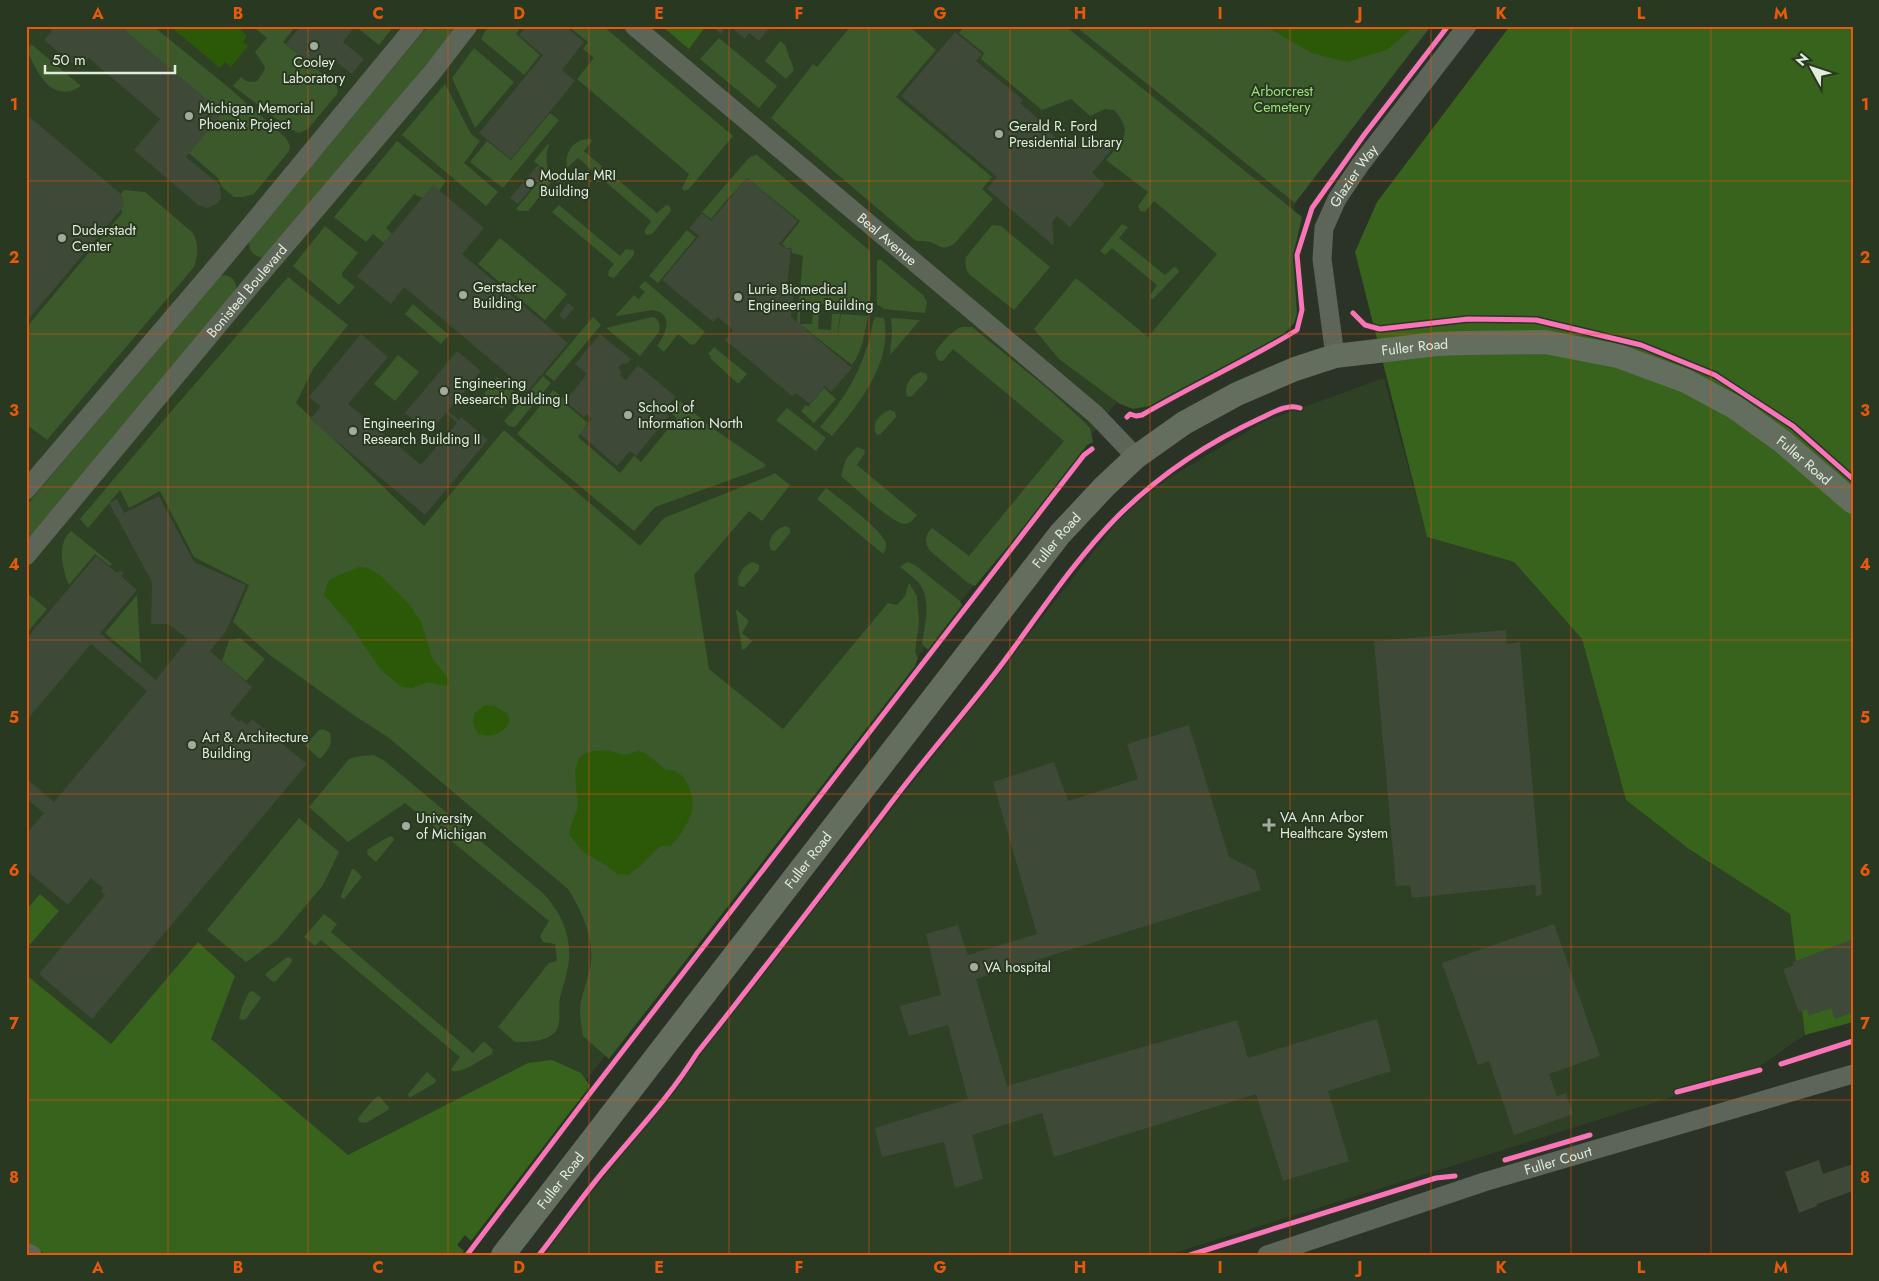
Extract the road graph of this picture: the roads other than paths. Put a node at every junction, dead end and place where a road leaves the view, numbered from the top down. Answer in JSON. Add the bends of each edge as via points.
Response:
{"nodes":[{"id":1,"x":415,"y":26,"type":"edge"},
{"id":2,"x":468,"y":26,"type":"edge"},
{"id":3,"x":634,"y":26,"type":"edge"},
{"id":4,"x":1467,"y":26,"type":"edge"},
{"id":5,"x":1334,"y":356,"type":"junction"},
{"id":6,"x":1136,"y":457,"type":"junction"},
{"id":7,"x":26,"y":490,"type":"edge"},
{"id":8,"x":1853,"y":502,"type":"edge"},
{"id":9,"x":26,"y":556,"type":"edge"},
{"id":10,"x":1853,"y":1074,"type":"edge"},
{"id":11,"x":26,"y":1252,"type":"edge"},
{"id":12,"x":32,"y":1255,"type":"edge"},
{"id":13,"x":503,"y":1255,"type":"edge"},
{"id":14,"x":1267,"y":1255,"type":"edge"}],
"edges":[{"from":1,"to":7,"type":"street"},
{"from":2,"to":9,"type":"street","name":"Bonisteel Boulevard"},
{"from":3,"to":6,"type":"street","name":"Beal Avenue","via":[[1095,414]]},
{"from":4,"to":5,"type":"street","name":"Glazier Way","via":[[1360,165],[1324,228],[1322,260]]},
{"from":5,"to":6,"type":"main road","name":"Fuller Road","via":[[1237,394],[1184,423]]},
{"from":5,"to":8,"type":"main road","name":"Fuller Road","via":[[1437,344],[1545,342],[1618,356],[1686,380],[1736,408],[1783,442]]},
{"from":6,"to":13,"type":"main road","name":"Fuller Road","via":[[1060,534]]},
{"from":10,"to":14,"type":"street","name":"Fuller Court","via":[[1484,1182]]},
{"from":11,"to":12,"type":"street"}]}
